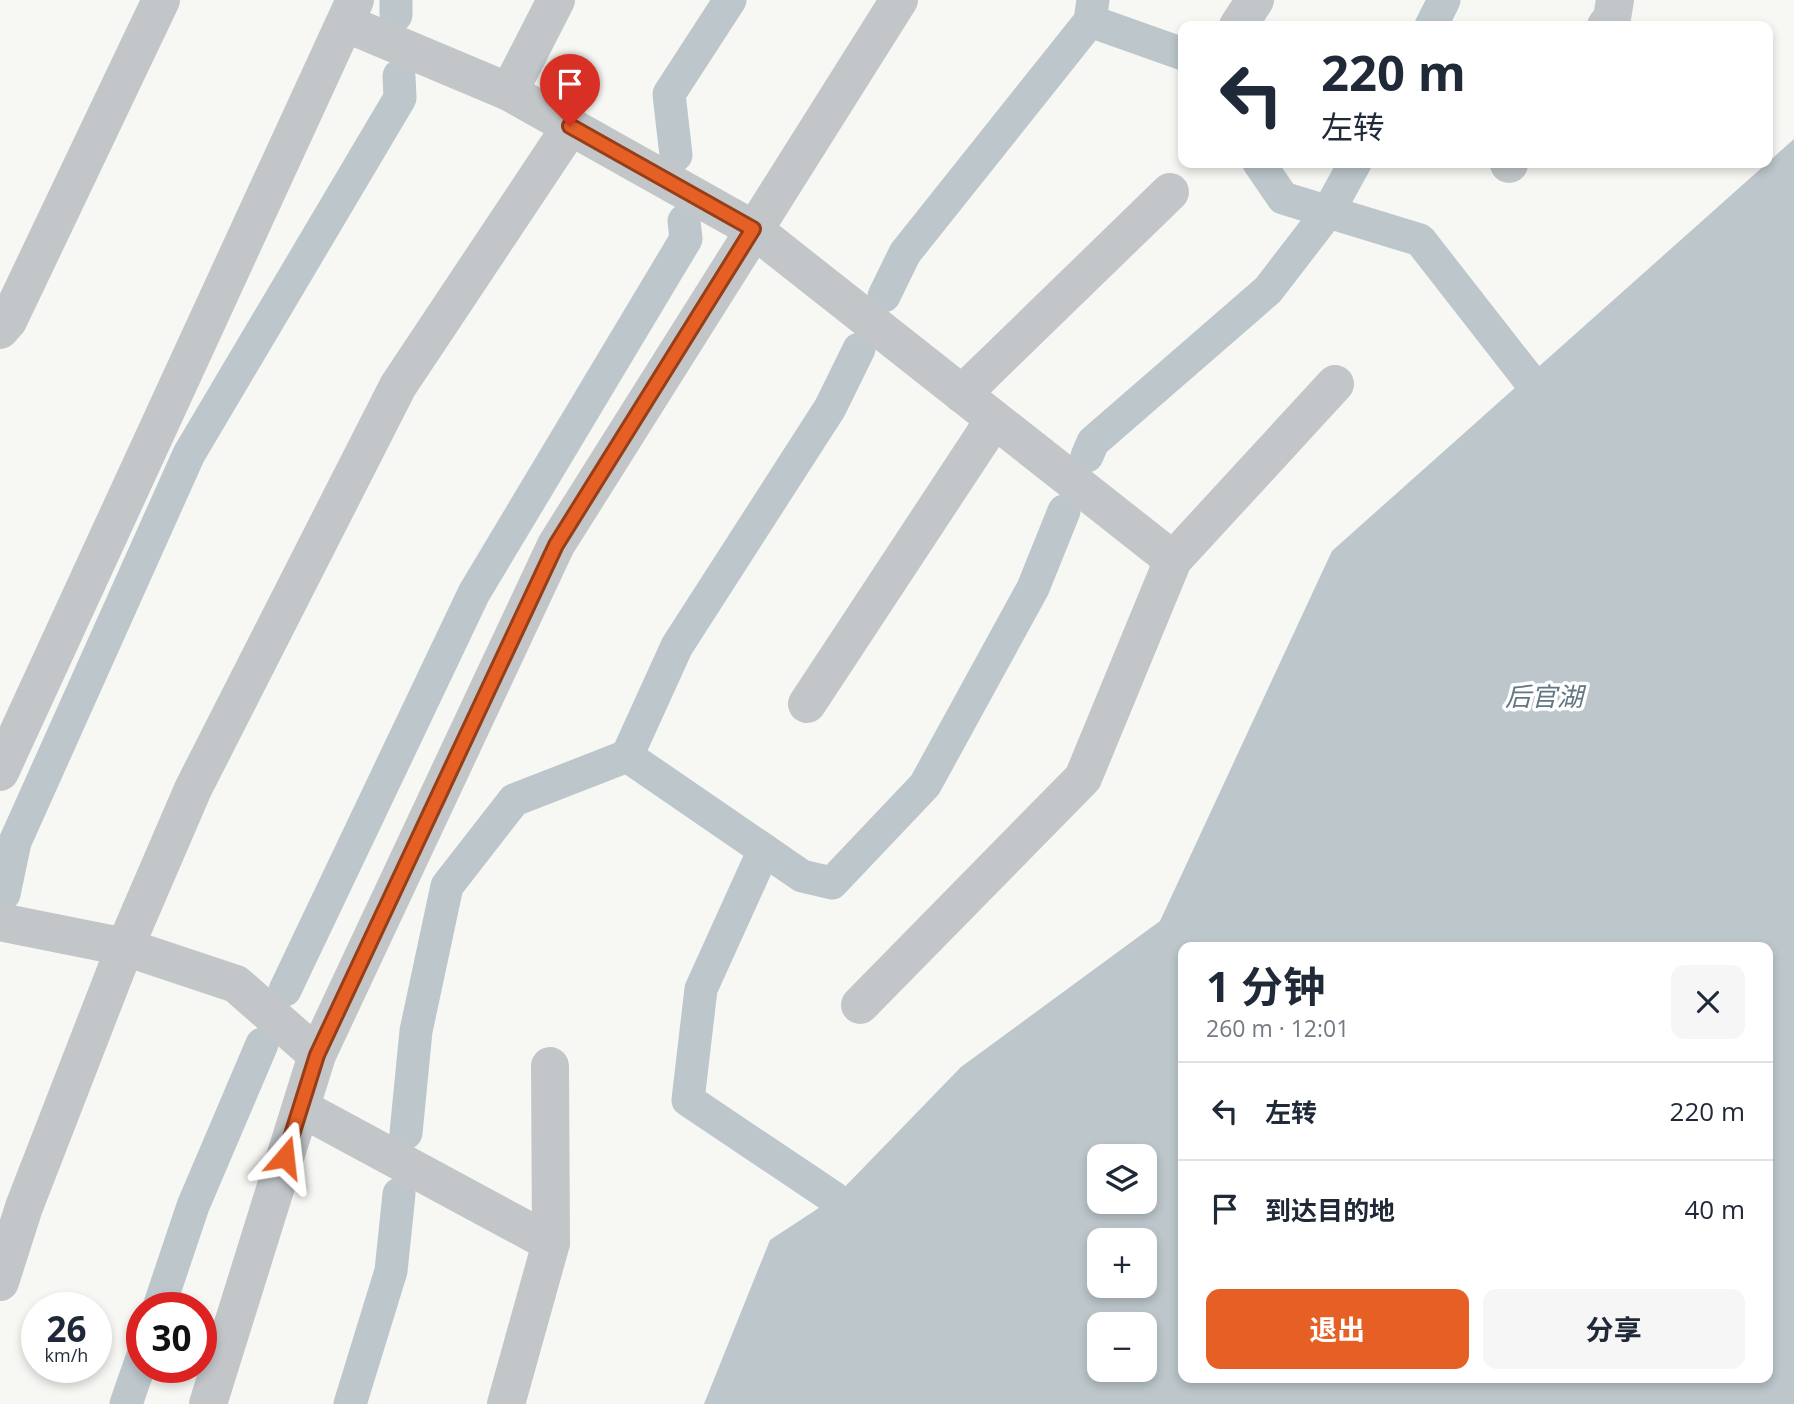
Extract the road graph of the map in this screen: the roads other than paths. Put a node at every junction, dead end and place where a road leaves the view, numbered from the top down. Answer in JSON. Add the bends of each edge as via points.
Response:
{"nodes":[{"id":1,"x":161,"y":0,"type":"edge"},
{"id":2,"x":556,"y":0,"type":"edge"},
{"id":3,"x":899,"y":0,"type":"edge"},
{"id":4,"x":1255,"y":0,"type":"edge"},
{"id":5,"x":1615,"y":0,"type":"edge"},
{"id":6,"x":350,"y":12,"type":"edge"},
{"id":7,"x":1241,"y":21,"type":"edge"},
{"id":8,"x":1610,"y":21,"type":"edge"},
{"id":9,"x":509,"y":92,"type":"junction"},
{"id":10,"x":570,"y":126,"type":"junction"},
{"id":11,"x":1170,"y":192,"type":"dead end"},
{"id":12,"x":753,"y":229,"type":"junction"},
{"id":13,"x":0,"y":330,"type":"edge"},
{"id":14,"x":1335,"y":384,"type":"dead end"},
{"id":15,"x":962,"y":394,"type":"junction"},
{"id":16,"x":994,"y":420,"type":"junction"},
{"id":17,"x":1173,"y":560,"type":"junction"},
{"id":18,"x":807,"y":704,"type":"dead end"},
{"id":19,"x":0,"y":772,"type":"edge"},
{"id":20,"x":0,"y":922,"type":"edge"},
{"id":21,"x":125,"y":947,"type":"junction"},
{"id":22,"x":860,"y":1005,"type":"dead end"},
{"id":23,"x":317,"y":1055,"type":"junction"},
{"id":24,"x":550,"y":1066,"type":"dead end"},
{"id":25,"x":301,"y":1108,"type":"junction"},
{"id":26,"x":551,"y":1243,"type":"junction"},
{"id":27,"x":0,"y":1282,"type":"edge"},
{"id":28,"x":208,"y":1404,"type":"edge"},
{"id":29,"x":506,"y":1404,"type":"edge"}],
"edges":[{"from":1,"to":13,"type":"street"},
{"from":2,"to":9,"type":"street"},
{"from":3,"to":12,"type":"street"},
{"from":4,"to":7,"type":"street"},
{"from":5,"to":8,"type":"street"},
{"from":6,"to":9,"type":"street"},
{"from":6,"to":19,"type":"street"},
{"from":9,"to":10,"type":"street"},
{"from":10,"to":12,"type":"street"},
{"from":10,"to":21,"type":"street","via":[[398,386],[192,789]]},
{"from":11,"to":15,"type":"street"},
{"from":12,"to":15,"type":"street"},
{"from":12,"to":23,"type":"street","via":[[556,545]]},
{"from":14,"to":17,"type":"street"},
{"from":15,"to":16,"type":"street"},
{"from":16,"to":17,"type":"street"},
{"from":16,"to":18,"type":"street"},
{"from":17,"to":22,"type":"street","via":[[1083,778]]},
{"from":20,"to":21,"type":"street"},
{"from":21,"to":23,"type":"street","via":[[236,984]]},
{"from":21,"to":27,"type":"street","via":[[24,1207]]},
{"from":23,"to":25,"type":"street"},
{"from":24,"to":26,"type":"street"},
{"from":25,"to":26,"type":"street"},
{"from":25,"to":28,"type":"street"},
{"from":26,"to":29,"type":"street"}]}
